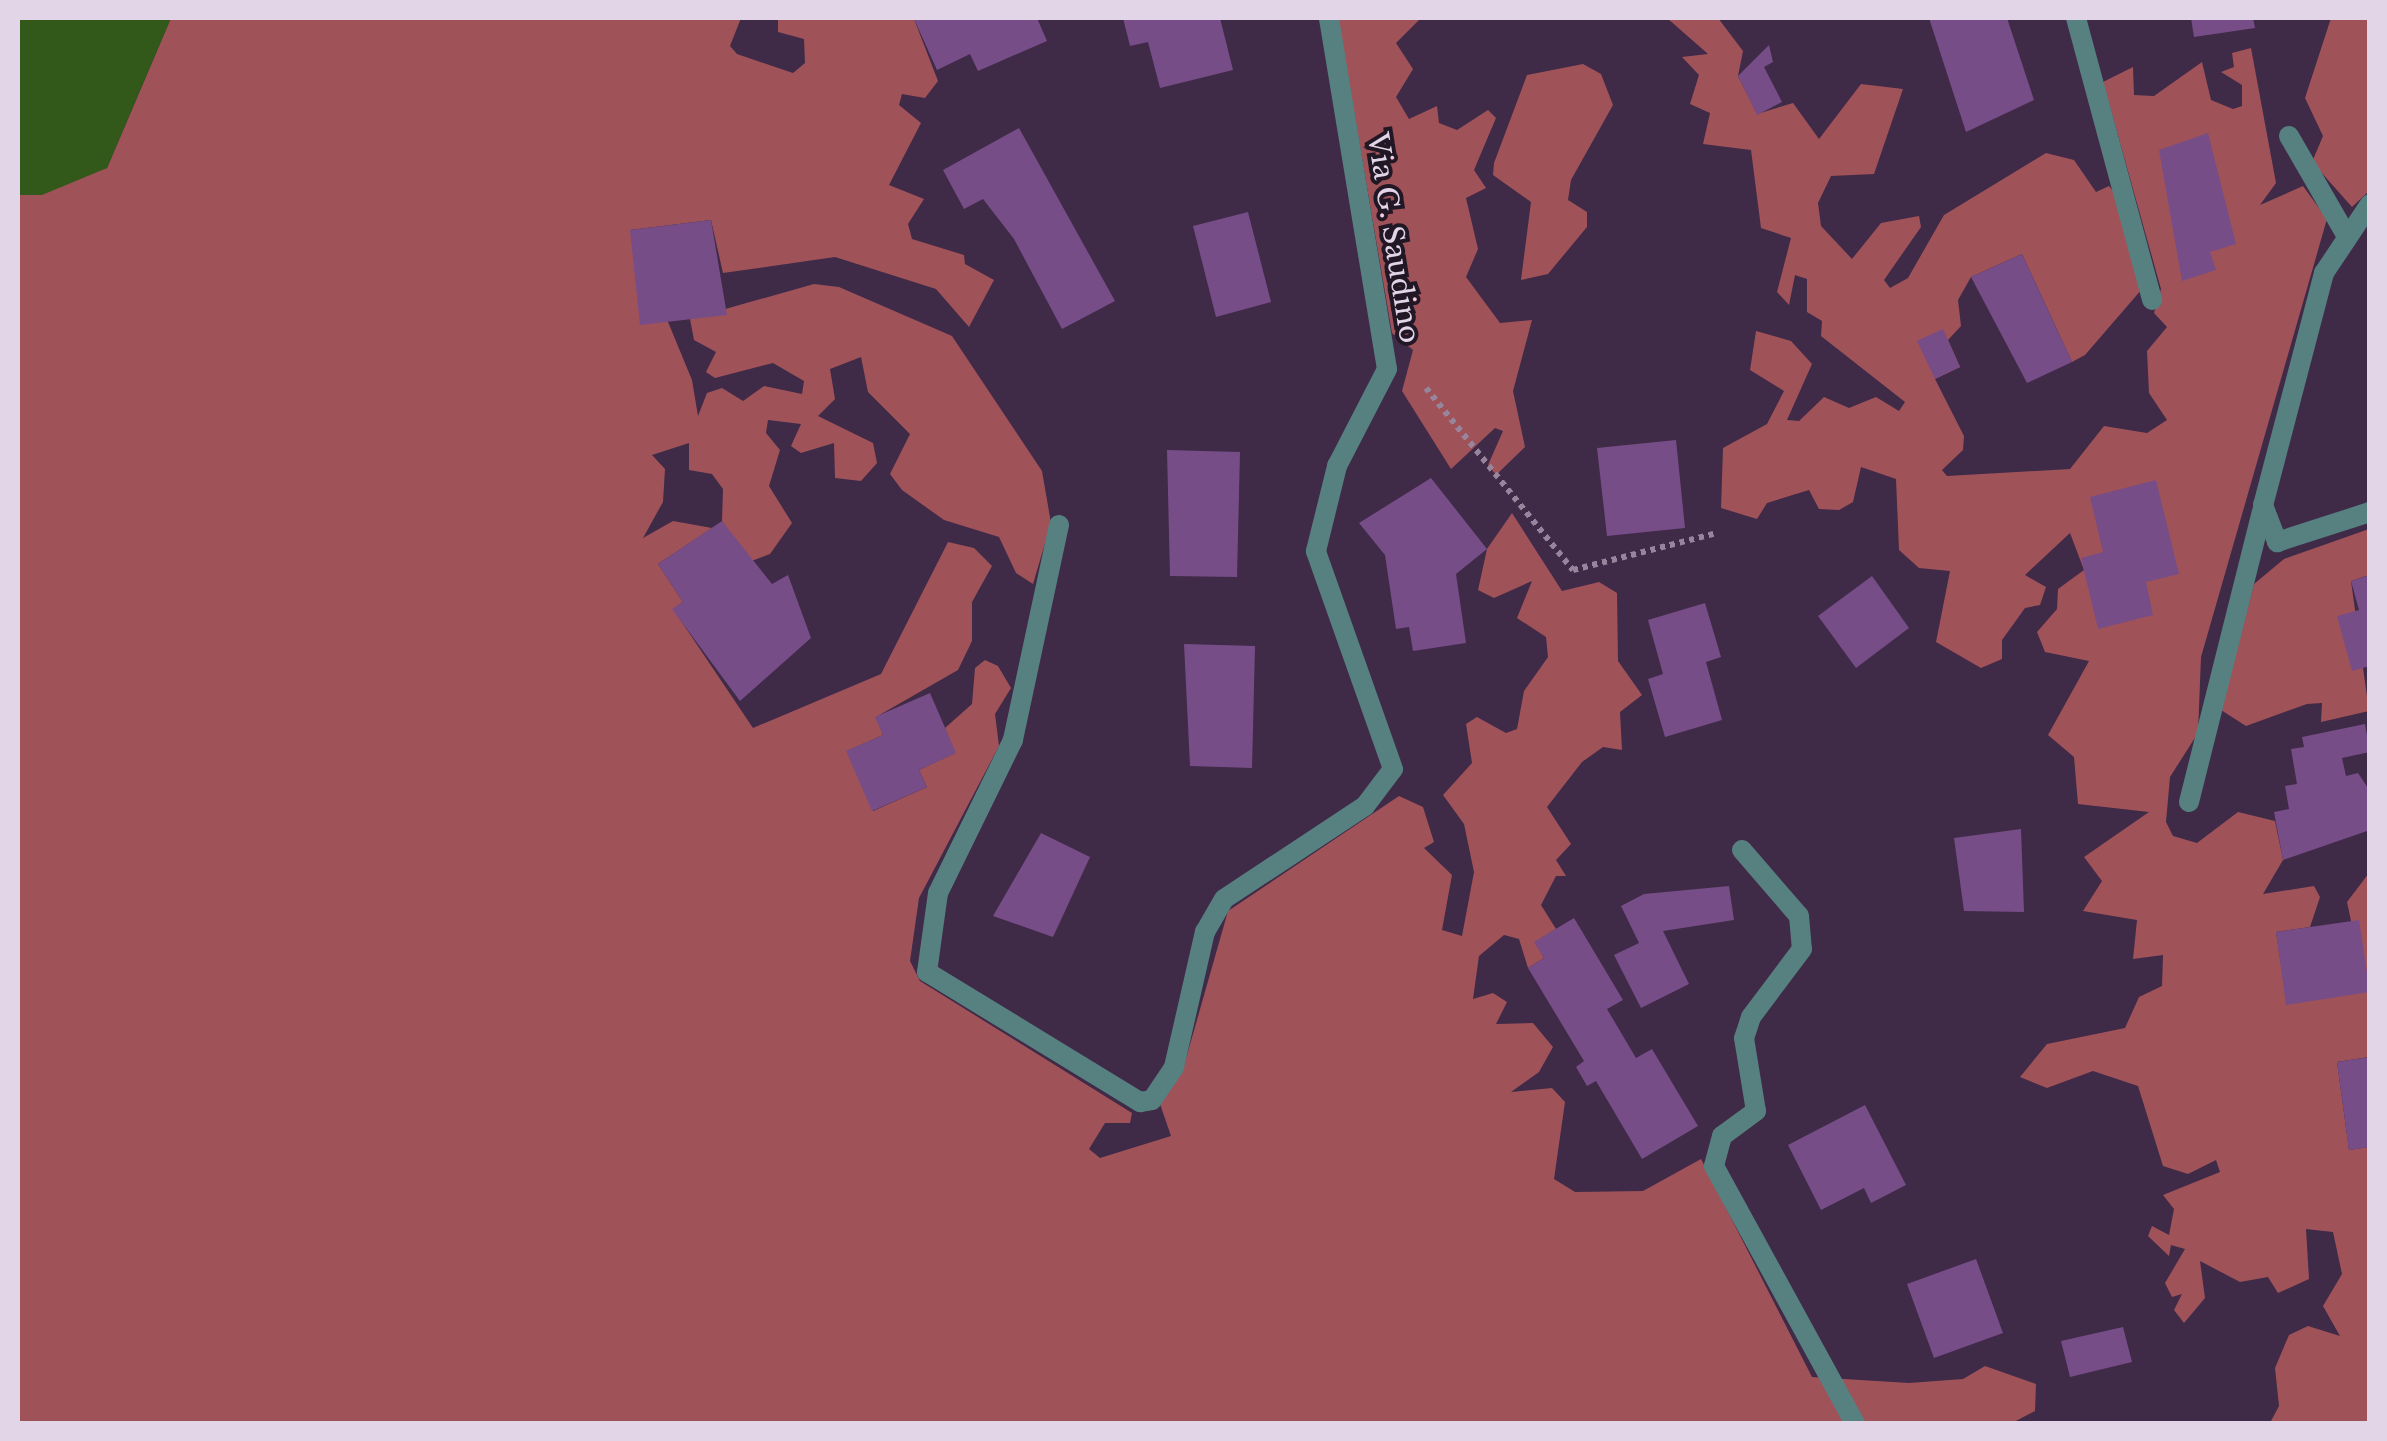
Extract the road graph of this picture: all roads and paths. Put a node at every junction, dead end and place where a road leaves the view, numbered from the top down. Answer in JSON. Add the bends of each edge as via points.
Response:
{"nodes":[{"id":1,"x":1329,"y":18,"type":"edge"},
{"id":2,"x":2076,"y":18,"type":"edge"},
{"id":3,"x":2289,"y":136,"type":"dead end"},
{"id":4,"x":2370,"y":204,"type":"edge"},
{"id":5,"x":2345,"y":232,"type":"junction"},
{"id":6,"x":2152,"y":300,"type":"dead end"},
{"id":7,"x":1426,"y":388,"type":"dead end"},
{"id":8,"x":2263,"y":504,"type":"junction"},
{"id":9,"x":2370,"y":512,"type":"edge"},
{"id":10,"x":1059,"y":526,"type":"dead end"},
{"id":11,"x":1713,"y":534,"type":"dead end"},
{"id":12,"x":2189,"y":802,"type":"dead end"},
{"id":13,"x":1742,"y":850,"type":"dead end"},
{"id":14,"x":1856,"y":1424,"type":"edge"}],
"edges":[{"from":1,"to":10,"type":"street","name":"Via G. Saudino","via":[[1387,369],[1337,466],[1316,550],[1393,769],[1364,806],[1224,900],[1204,932],[1174,1066],[1165,1086],[1140,1102],[927,972],[938,893],[1013,740]]},
{"from":2,"to":6,"type":"street"},
{"from":3,"to":5,"type":"street"},
{"from":4,"to":5,"type":"street"},
{"from":5,"to":8,"type":"street","via":[[2324,273]]},
{"from":7,"to":11,"type":"path","via":[[1573,570]]},
{"from":8,"to":9,"type":"street","via":[[2277,542]]},
{"from":8,"to":12,"type":"street"},
{"from":13,"to":14,"type":"street","via":[[1799,916],[1802,948],[1751,1017],[1744,1038],[1756,1112],[1722,1136],[1714,1166]]}]}
